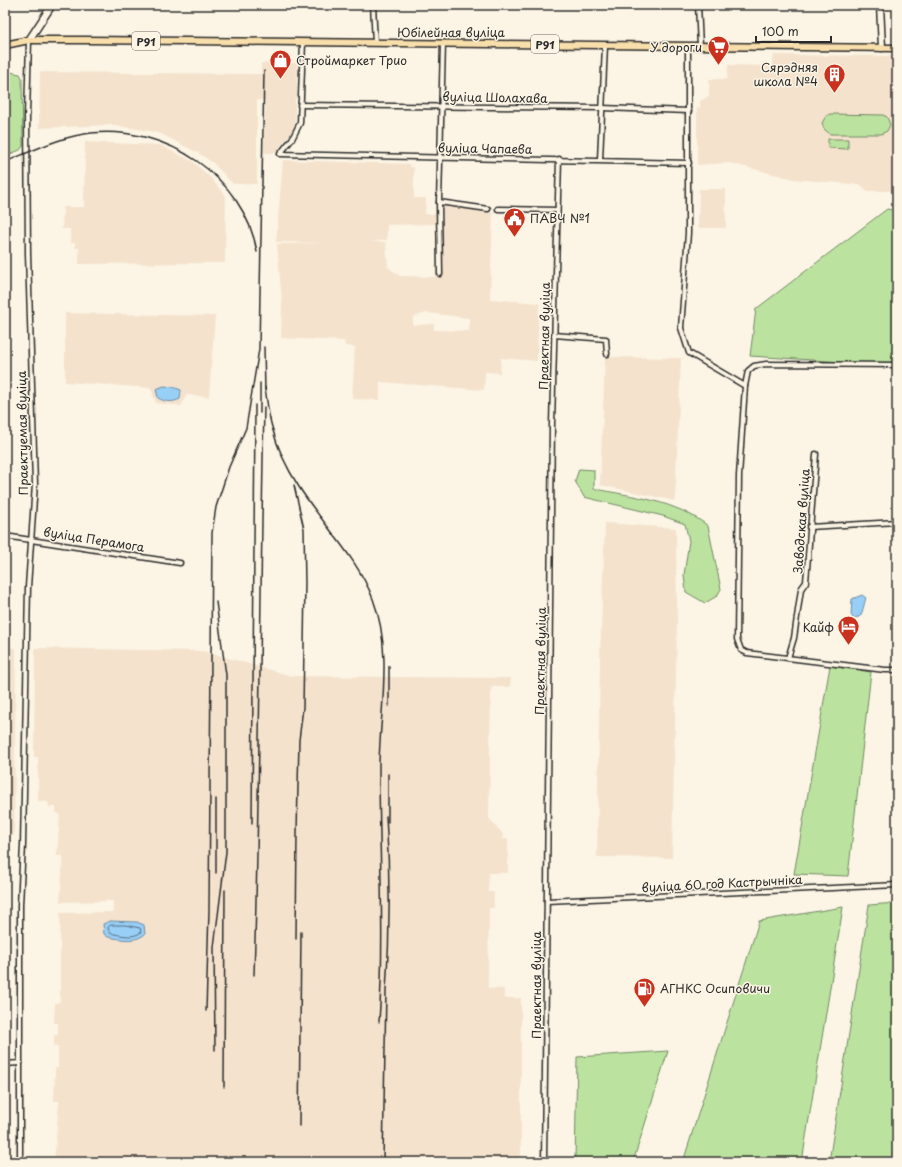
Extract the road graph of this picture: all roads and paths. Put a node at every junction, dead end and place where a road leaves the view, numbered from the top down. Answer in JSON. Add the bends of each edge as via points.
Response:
{"nodes":[{"id":1,"x":52,"y":5,"type":"edge"},
{"id":2,"x":373,"y":5,"type":"edge"},
{"id":3,"x":698,"y":5,"type":"edge"},
{"id":4,"x":880,"y":5,"type":"edge"},
{"id":5,"x":29,"y":40,"type":"junction"},
{"id":6,"x":303,"y":42,"type":"junction"},
{"id":7,"x":443,"y":42,"type":"junction"},
{"id":8,"x":375,"y":43,"type":"junction"},
{"id":9,"x":5,"y":45,"type":"edge"},
{"id":10,"x":605,"y":45,"type":"junction"},
{"id":11,"x":688,"y":46,"type":"junction"},
{"id":12,"x":700,"y":46,"type":"junction"},
{"id":13,"x":882,"y":48,"type":"junction"},
{"id":14,"x":897,"y":48,"type":"edge"},
{"id":15,"x":300,"y":105,"type":"junction"},
{"id":16,"x":441,"y":106,"type":"junction"},
{"id":17,"x":602,"y":108,"type":"junction"},
{"id":18,"x":689,"y":111,"type":"junction"},
{"id":19,"x":441,"y":157,"type":"junction"},
{"id":20,"x":559,"y":159,"type":"junction"},
{"id":21,"x":600,"y":160,"type":"junction"},
{"id":22,"x":689,"y":163,"type":"junction"},
{"id":23,"x":439,"y":202,"type":"junction"},
{"id":24,"x":488,"y":209,"type":"dead end"},
{"id":25,"x":498,"y":209,"type":"dead end"},
{"id":26,"x":557,"y":210,"type":"junction"},
{"id":27,"x":440,"y":274,"type":"dead end"},
{"id":28,"x":554,"y":335,"type":"junction"},
{"id":29,"x":608,"y":354,"type":"dead end"},
{"id":30,"x":897,"y":365,"type":"edge"},
{"id":31,"x":745,"y":386,"type":"junction"},
{"id":32,"x":816,"y":454,"type":"dead end"},
{"id":33,"x":897,"y":522,"type":"edge"},
{"id":34,"x":809,"y":527,"type":"junction"},
{"id":35,"x":5,"y":536,"type":"edge"},
{"id":36,"x":30,"y":540,"type":"junction"},
{"id":37,"x":180,"y":563,"type":"dead end"},
{"id":38,"x":788,"y":658,"type":"junction"},
{"id":39,"x":897,"y":670,"type":"edge"},
{"id":40,"x":897,"y":885,"type":"edge"},
{"id":41,"x":547,"y":901,"type":"junction"},
{"id":42,"x":20,"y":1063,"type":"junction"},
{"id":43,"x":5,"y":1064,"type":"edge"},
{"id":44,"x":20,"y":1162,"type":"edge"},
{"id":45,"x":544,"y":1162,"type":"edge"}],
"edges":[{"from":1,"to":5,"type":"street"},
{"from":2,"to":8,"type":"street"},
{"from":3,"to":12,"type":"street"},
{"from":4,"to":13,"type":"street"},
{"from":5,"to":6,"type":"main road","name":"Юбілейная вуліца","number":"Р91"},
{"from":5,"to":9,"type":"main road","name":"Юбілейная вуліца","number":"Р91"},
{"from":5,"to":36,"type":"street","name":"Праектуемая вуліца","via":[[29,276],[35,484]]},
{"from":6,"to":8,"type":"main road","name":"Юбілейная вуліца","number":"Р91"},
{"from":6,"to":15,"type":"street"},
{"from":7,"to":8,"type":"main road","name":"Юбілейная вуліца","number":"Р91"},
{"from":7,"to":10,"type":"main road","name":"Юбілейная вуліца","number":"Р91"},
{"from":7,"to":16,"type":"street"},
{"from":10,"to":11,"type":"main road","name":"Юбілейная вуліца","number":"Р91"},
{"from":10,"to":17,"type":"street"},
{"from":11,"to":12,"type":"main road","name":"Юбілейная вуліца","number":"Р91"},
{"from":11,"to":18,"type":"street"},
{"from":12,"to":13,"type":"main road","name":"Юбілейная вуліца","number":"Р91"},
{"from":13,"to":14,"type":"main road","name":"Юбілейная вуліца","number":"Р91"},
{"from":15,"to":16,"type":"street","name":"вуліца Шолахава"},
{"from":15,"to":19,"type":"street","name":"вуліца Чапаева","via":[[300,122],[292,139],[280,154]]},
{"from":16,"to":17,"type":"street","name":"вуліца Шолахава"},
{"from":16,"to":19,"type":"street"},
{"from":17,"to":18,"type":"street","name":"вуліца Шолахава"},
{"from":17,"to":21,"type":"street"},
{"from":18,"to":22,"type":"street"},
{"from":19,"to":20,"type":"street","name":"вуліца Чапаева"},
{"from":19,"to":23,"type":"street"},
{"from":20,"to":21,"type":"street","name":"вуліца Чапаева"},
{"from":20,"to":26,"type":"street","name":"Праектная вуліца"},
{"from":21,"to":22,"type":"street","name":"вуліца Чапаева"},
{"from":22,"to":31,"type":"street","via":[[688,233],[681,328],[684,342],[689,353]]},
{"from":23,"to":24,"type":"street"},
{"from":23,"to":27,"type":"street"},
{"from":25,"to":26,"type":"street"},
{"from":26,"to":28,"type":"street","name":"Праектная вуліца"},
{"from":28,"to":29,"type":"street","via":[[606,339]]},
{"from":28,"to":41,"type":"street","name":"Праектная вуліца"},
{"from":30,"to":31,"type":"street","via":[[766,364],[754,366],[748,371]]},
{"from":31,"to":38,"type":"street","via":[[739,476],[737,639],[741,650],[747,653]]},
{"from":32,"to":34,"type":"street","name":"Заводская вуліца"},
{"from":33,"to":34,"type":"street"},
{"from":34,"to":38,"type":"street","name":"Заводская вуліца","via":[[806,582],[801,589],[794,638]]},
{"from":35,"to":36,"type":"street","name":"вуліца Перамога"},
{"from":36,"to":37,"type":"street","name":"вуліца Перамога"},
{"from":36,"to":42,"type":"street","name":"Праектуемая вуліца","via":[[20,905]]},
{"from":38,"to":39,"type":"street"},
{"from":40,"to":41,"type":"street","name":"вуліца 60 год Кастрычніка"},
{"from":41,"to":45,"type":"street","name":"Праектная вуліца"},
{"from":42,"to":43,"type":"street"},
{"from":42,"to":44,"type":"street","name":"Праектуемая вуліца"}]}
